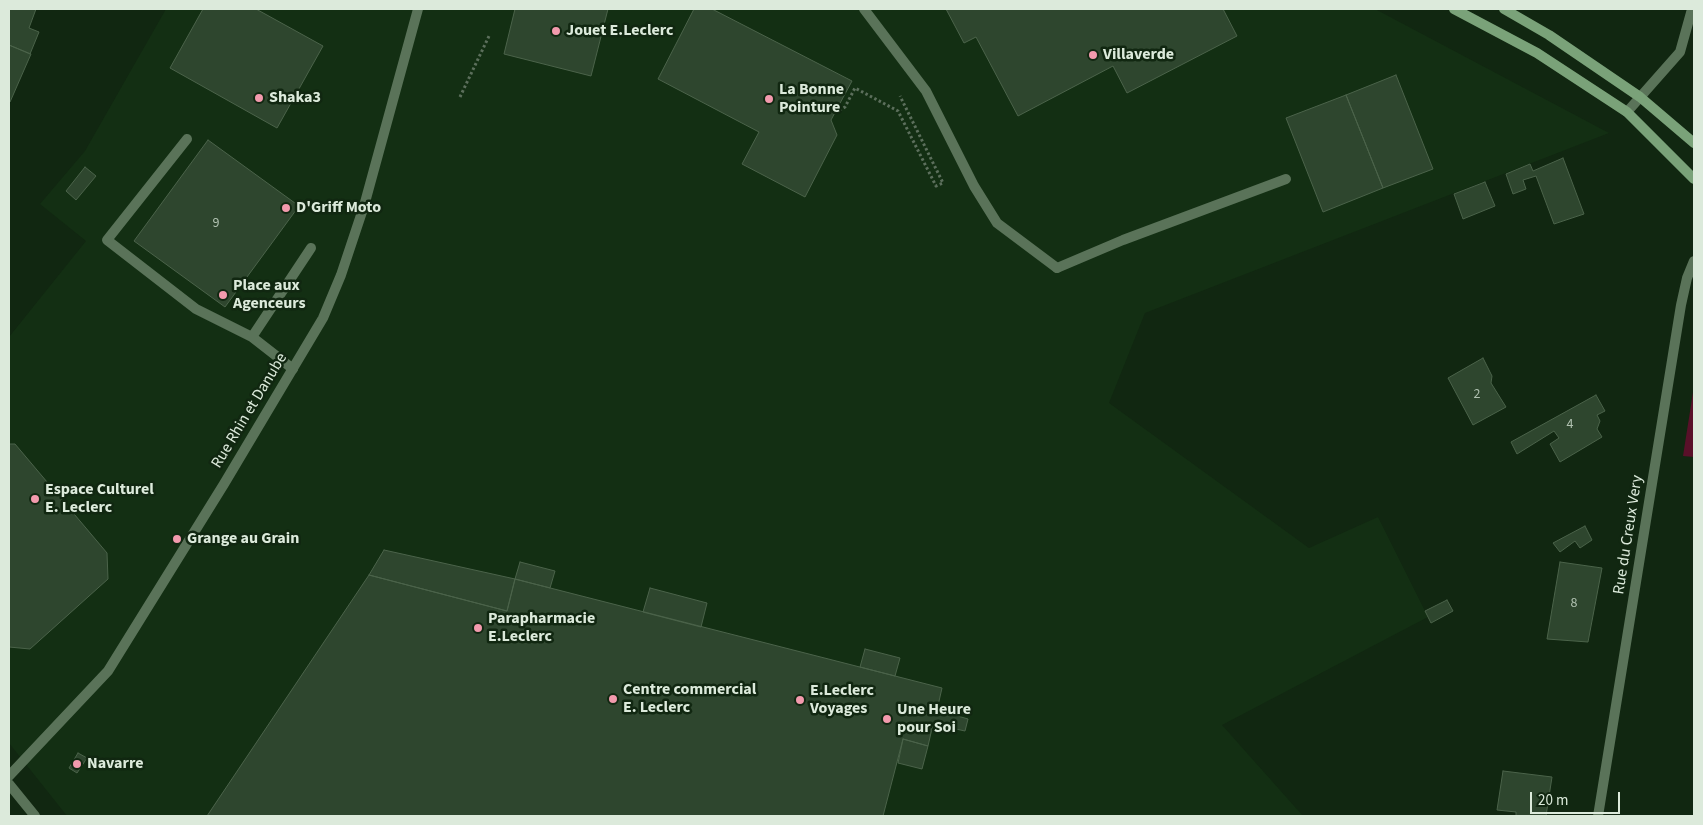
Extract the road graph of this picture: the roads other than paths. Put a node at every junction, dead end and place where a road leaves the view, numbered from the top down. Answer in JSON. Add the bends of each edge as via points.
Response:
{"nodes":[{"id":1,"x":418,"y":9,"type":"edge"},
{"id":2,"x":864,"y":9,"type":"edge"},
{"id":3,"x":1454,"y":9,"type":"edge"},
{"id":4,"x":1504,"y":9,"type":"edge"},
{"id":5,"x":1692,"y":9,"type":"edge"},
{"id":6,"x":1640,"y":97,"type":"junction"},
{"id":7,"x":1627,"y":112,"type":"junction"},
{"id":8,"x":187,"y":139,"type":"dead end"},
{"id":9,"x":1694,"y":143,"type":"edge"},
{"id":10,"x":1694,"y":178,"type":"edge"},
{"id":11,"x":1286,"y":179,"type":"dead end"},
{"id":12,"x":311,"y":248,"type":"dead end"},
{"id":13,"x":1694,"y":261,"type":"edge"},
{"id":14,"x":252,"y":337,"type":"junction"},
{"id":15,"x":293,"y":369,"type":"junction"},
{"id":16,"x":9,"y":776,"type":"edge"},
{"id":17,"x":9,"y":784,"type":"edge"},
{"id":18,"x":35,"y":816,"type":"edge"},
{"id":19,"x":1598,"y":816,"type":"edge"}],
"edges":[{"from":1,"to":15,"type":"street","name":"Rue Rhin et Danube","via":[[364,206],[341,275],[323,318]]},
{"from":2,"to":11,"type":"street","via":[[926,92],[974,186],[997,223],[1057,268]]},
{"from":3,"to":7,"type":"main road","via":[[1537,53]]},
{"from":4,"to":6,"type":"main road","via":[[1549,35]]},
{"from":5,"to":6,"type":"street","via":[[1680,52]]},
{"from":6,"to":7,"type":"street"},
{"from":6,"to":9,"type":"main road"},
{"from":7,"to":10,"type":"main road"},
{"from":8,"to":14,"type":"street","via":[[107,240],[196,309]]},
{"from":12,"to":14,"type":"street"},
{"from":13,"to":19,"type":"street","name":"Rue du Creux Very","via":[[1681,305]]},
{"from":14,"to":15,"type":"street"},
{"from":15,"to":16,"type":"street","name":"Rue Rhin et Danube","via":[[108,670]]},
{"from":17,"to":18,"type":"street"}]}
